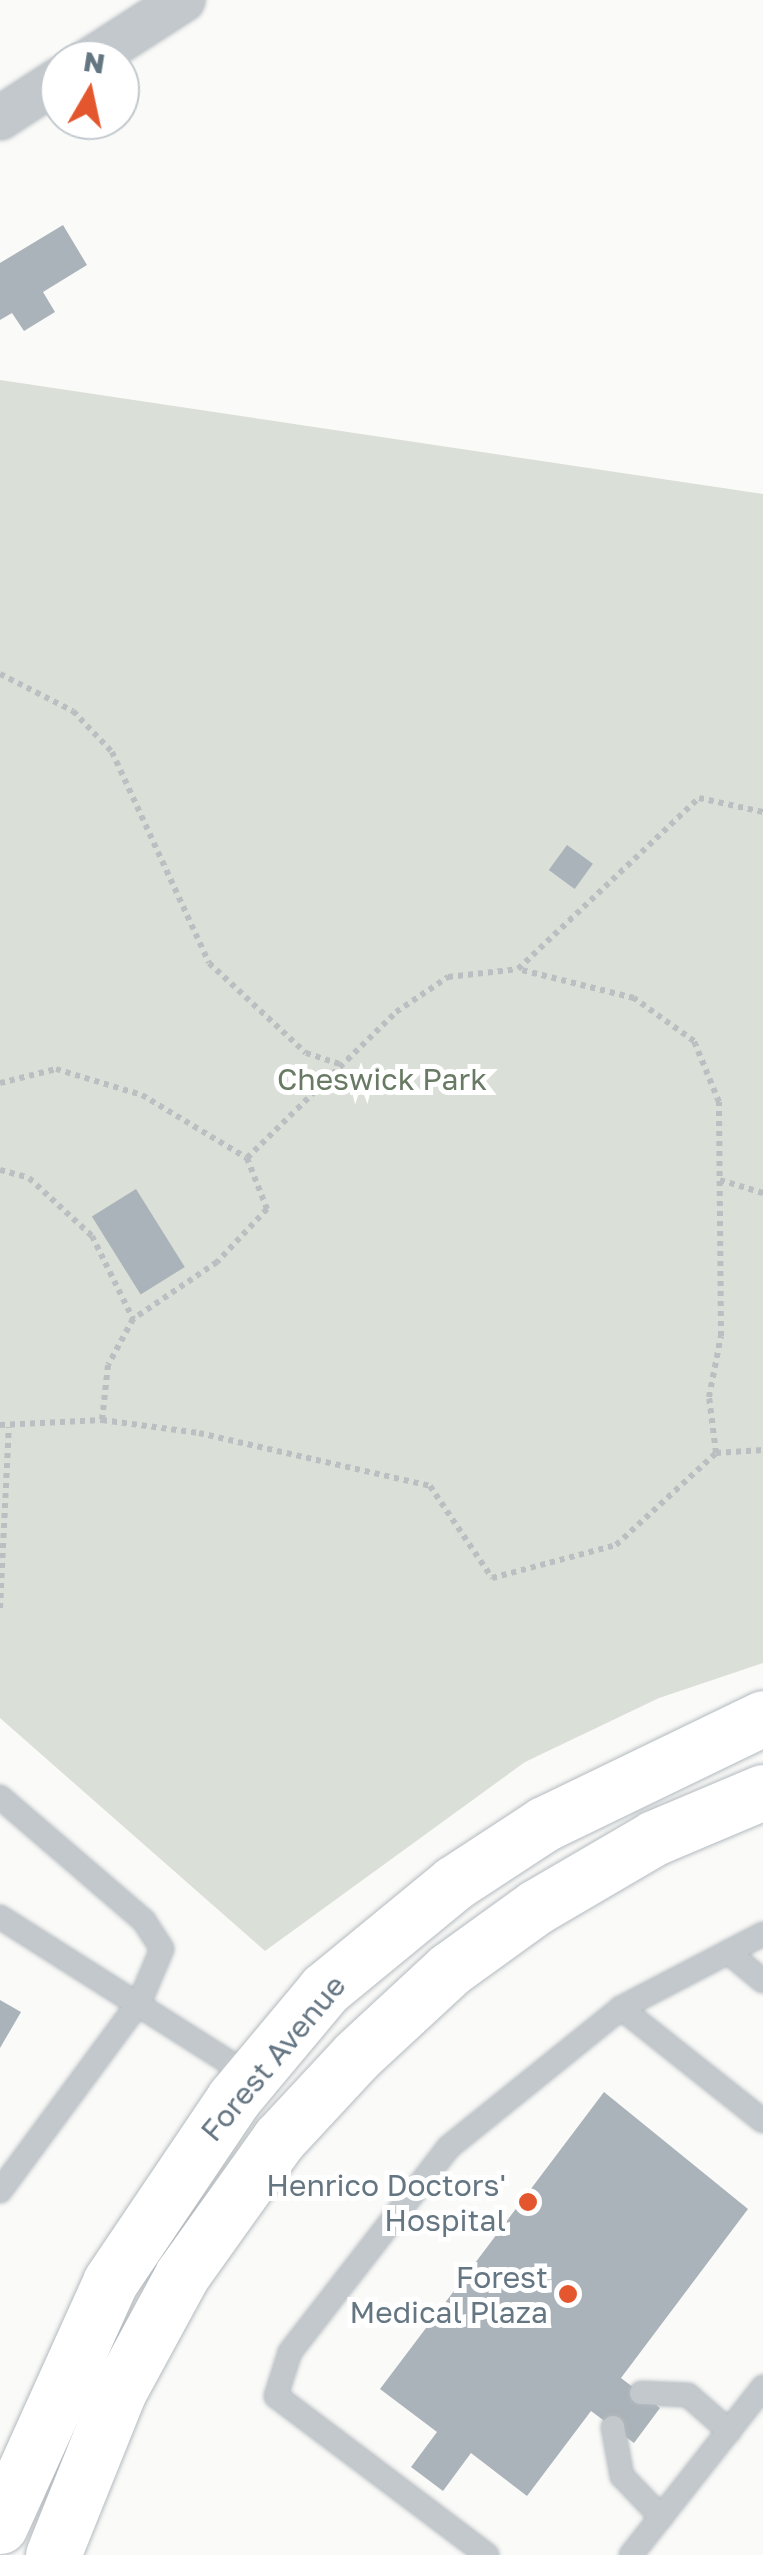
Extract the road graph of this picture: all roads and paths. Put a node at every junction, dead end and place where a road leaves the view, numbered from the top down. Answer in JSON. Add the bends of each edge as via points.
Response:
{"nodes":[{"id":1,"x":183,"y":0,"type":"edge"},
{"id":2,"x":121,"y":40,"type":"edge"},
{"id":3,"x":40,"y":92,"type":"edge"},
{"id":4,"x":0,"y":118,"type":"edge"},
{"id":5,"x":0,"y":674,"type":"edge"},
{"id":6,"x":763,"y":812,"type":"edge"},
{"id":7,"x":518,"y":969,"type":"junction"},
{"id":8,"x":343,"y":1065,"type":"junction"},
{"id":9,"x":0,"y":1083,"type":"edge"},
{"id":10,"x":247,"y":1158,"type":"junction"},
{"id":11,"x":0,"y":1170,"type":"edge"},
{"id":12,"x":720,"y":1180,"type":"junction"},
{"id":13,"x":763,"y":1193,"type":"edge"},
{"id":14,"x":133,"y":1319,"type":"junction"},
{"id":15,"x":102,"y":1420,"type":"junction"},
{"id":16,"x":4,"y":1426,"type":"edge"},
{"id":17,"x":763,"y":1450,"type":"edge"},
{"id":18,"x":716,"y":1453,"type":"junction"},
{"id":19,"x":0,"y":1608,"type":"edge"},
{"id":20,"x":763,"y":1718,"type":"edge"},
{"id":21,"x":763,"y":1792,"type":"edge"},
{"id":22,"x":0,"y":1797,"type":"edge"},
{"id":23,"x":0,"y":1917,"type":"edge"},
{"id":24,"x":408,"y":1918,"type":"junction"},
{"id":25,"x":763,"y":1934,"type":"edge"},
{"id":26,"x":728,"y":1952,"type":"junction"},
{"id":27,"x":450,"y":1969,"type":"junction"},
{"id":28,"x":763,"y":1981,"type":"edge"},
{"id":29,"x":140,"y":2001,"type":"junction"},
{"id":30,"x":621,"y":2008,"type":"junction"},
{"id":31,"x":252,"y":2078,"type":"junction"},
{"id":32,"x":763,"y":2121,"type":"edge"},
{"id":33,"x":0,"y":2191,"type":"edge"},
{"id":34,"x":763,"y":2387,"type":"edge"},
{"id":35,"x":641,"y":2394,"type":"dead end"},
{"id":36,"x":613,"y":2428,"type":"dead end"},
{"id":37,"x":729,"y":2431,"type":"junction"},
{"id":38,"x":3,"y":2507,"type":"edge"},
{"id":39,"x":661,"y":2517,"type":"junction"},
{"id":40,"x":64,"y":2550,"type":"edge"},
{"id":41,"x":487,"y":2555,"type":"edge"},
{"id":42,"x":632,"y":2555,"type":"edge"}],
"edges":[{"from":1,"to":2,"type":"street"},
{"from":3,"to":4,"type":"street"},
{"from":5,"to":8,"type":"path","via":[[73,711],[112,752],[209,963],[306,1054]]},
{"from":6,"to":7,"type":"path","via":[[699,798]]},
{"from":7,"to":8,"type":"path","via":[[448,977],[396,1012]]},
{"from":7,"to":12,"type":"path","via":[[634,998],[694,1041],[719,1102]]},
{"from":8,"to":10,"type":"path"},
{"from":9,"to":10,"type":"path","via":[[56,1069],[124,1090]]},
{"from":10,"to":14,"type":"path","via":[[267,1208],[217,1262]]},
{"from":11,"to":14,"type":"path","via":[[29,1178],[92,1236]]},
{"from":12,"to":13,"type":"path"},
{"from":12,"to":18,"type":"path","via":[[721,1336],[710,1397]]},
{"from":14,"to":15,"type":"path","via":[[108,1365]]},
{"from":15,"to":16,"type":"path"},
{"from":15,"to":18,"type":"path","via":[[199,1433],[430,1486],[492,1578],[556,1567],[616,1545]]},
{"from":16,"to":19,"type":"path"},
{"from":17,"to":18,"type":"path"},
{"from":20,"to":24,"type":"main road","name":"Forest Avenue","via":[[606,1788]]},
{"from":21,"to":27,"type":"main road","name":"Forest Avenue","via":[[654,1838]]},
{"from":22,"to":29,"type":"lane","via":[[156,1936],[160,1964]]},
{"from":23,"to":29,"type":"lane"},
{"from":24,"to":27,"type":"lane"},
{"from":24,"to":31,"type":"main road","name":"Forest Avenue","via":[[325,1989]]},
{"from":25,"to":26,"type":"lane"},
{"from":26,"to":28,"type":"lane"},
{"from":26,"to":30,"type":"lane"},
{"from":27,"to":40,"type":"main road","name":"Forest Avenue","via":[[356,2056],[226,2208],[118,2393]]},
{"from":29,"to":31,"type":"lane"},
{"from":29,"to":33,"type":"lane"},
{"from":30,"to":32,"type":"lane"},
{"from":30,"to":41,"type":"lane","via":[[450,2146],[290,2352],[276,2396]]},
{"from":31,"to":38,"type":"main road","name":"Forest Avenue","via":[[110,2282]]},
{"from":34,"to":37,"type":"lane"},
{"from":35,"to":37,"type":"lane","via":[[688,2395]]},
{"from":36,"to":39,"type":"lane","via":[[622,2476]]},
{"from":37,"to":39,"type":"lane"},
{"from":38,"to":40,"type":"street"},
{"from":39,"to":42,"type":"lane"}]}
